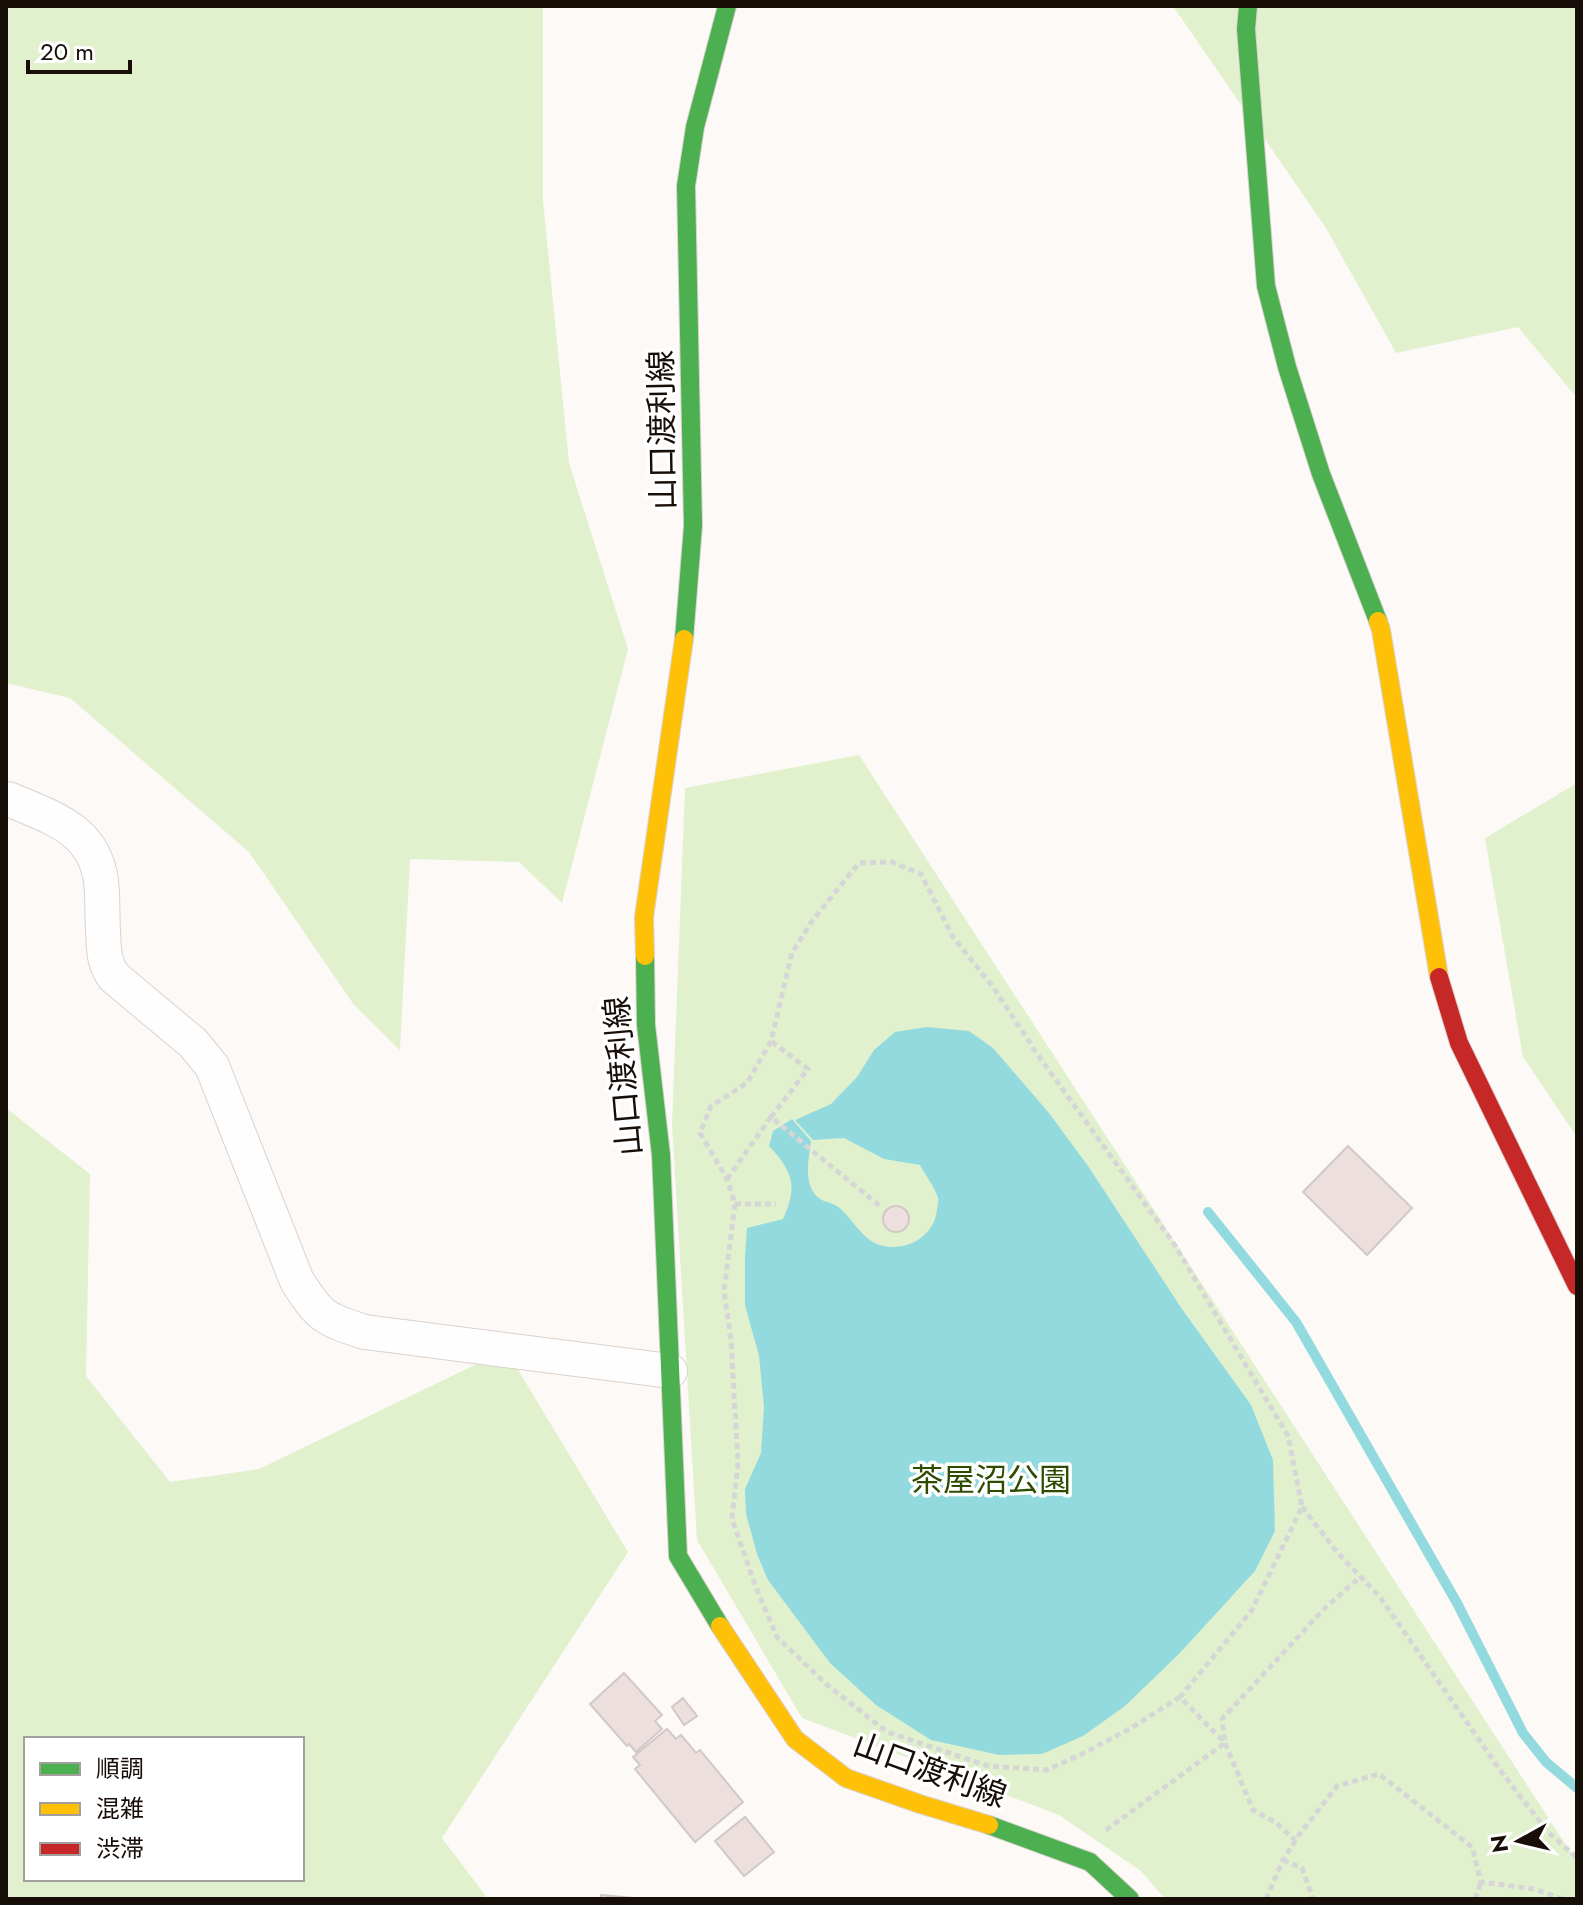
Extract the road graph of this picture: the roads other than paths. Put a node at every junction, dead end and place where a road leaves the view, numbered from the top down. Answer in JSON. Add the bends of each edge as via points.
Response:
{"nodes":[{"id":1,"x":727,"y":6,"type":"edge"},
{"id":2,"x":1248,"y":6,"type":"edge"},
{"id":3,"x":6,"y":799,"type":"edge"},
{"id":4,"x":1577,"y":1286,"type":"edge"},
{"id":5,"x":670,"y":1371,"type":"junction"},
{"id":6,"x":1130,"y":1899,"type":"edge"}],
"edges":[{"from":1,"to":5,"type":"main road","name":"山口渡利線","via":[[695,127],[686,186],[693,526],[683,657],[644,917],[646,1025],[661,1155]]},
{"from":2,"to":4,"type":"main road","via":[[1266,286],[1321,474],[1381,630],[1440,981],[1459,1043]]},
{"from":3,"to":5,"type":"street","via":[[67,825],[96,858],[106,966],[212,1066],[297,1281],[323,1316],[365,1332]]},
{"from":5,"to":6,"type":"main road","name":"山口渡利線","via":[[678,1556],[795,1739],[846,1778],[1090,1862]]}]}
